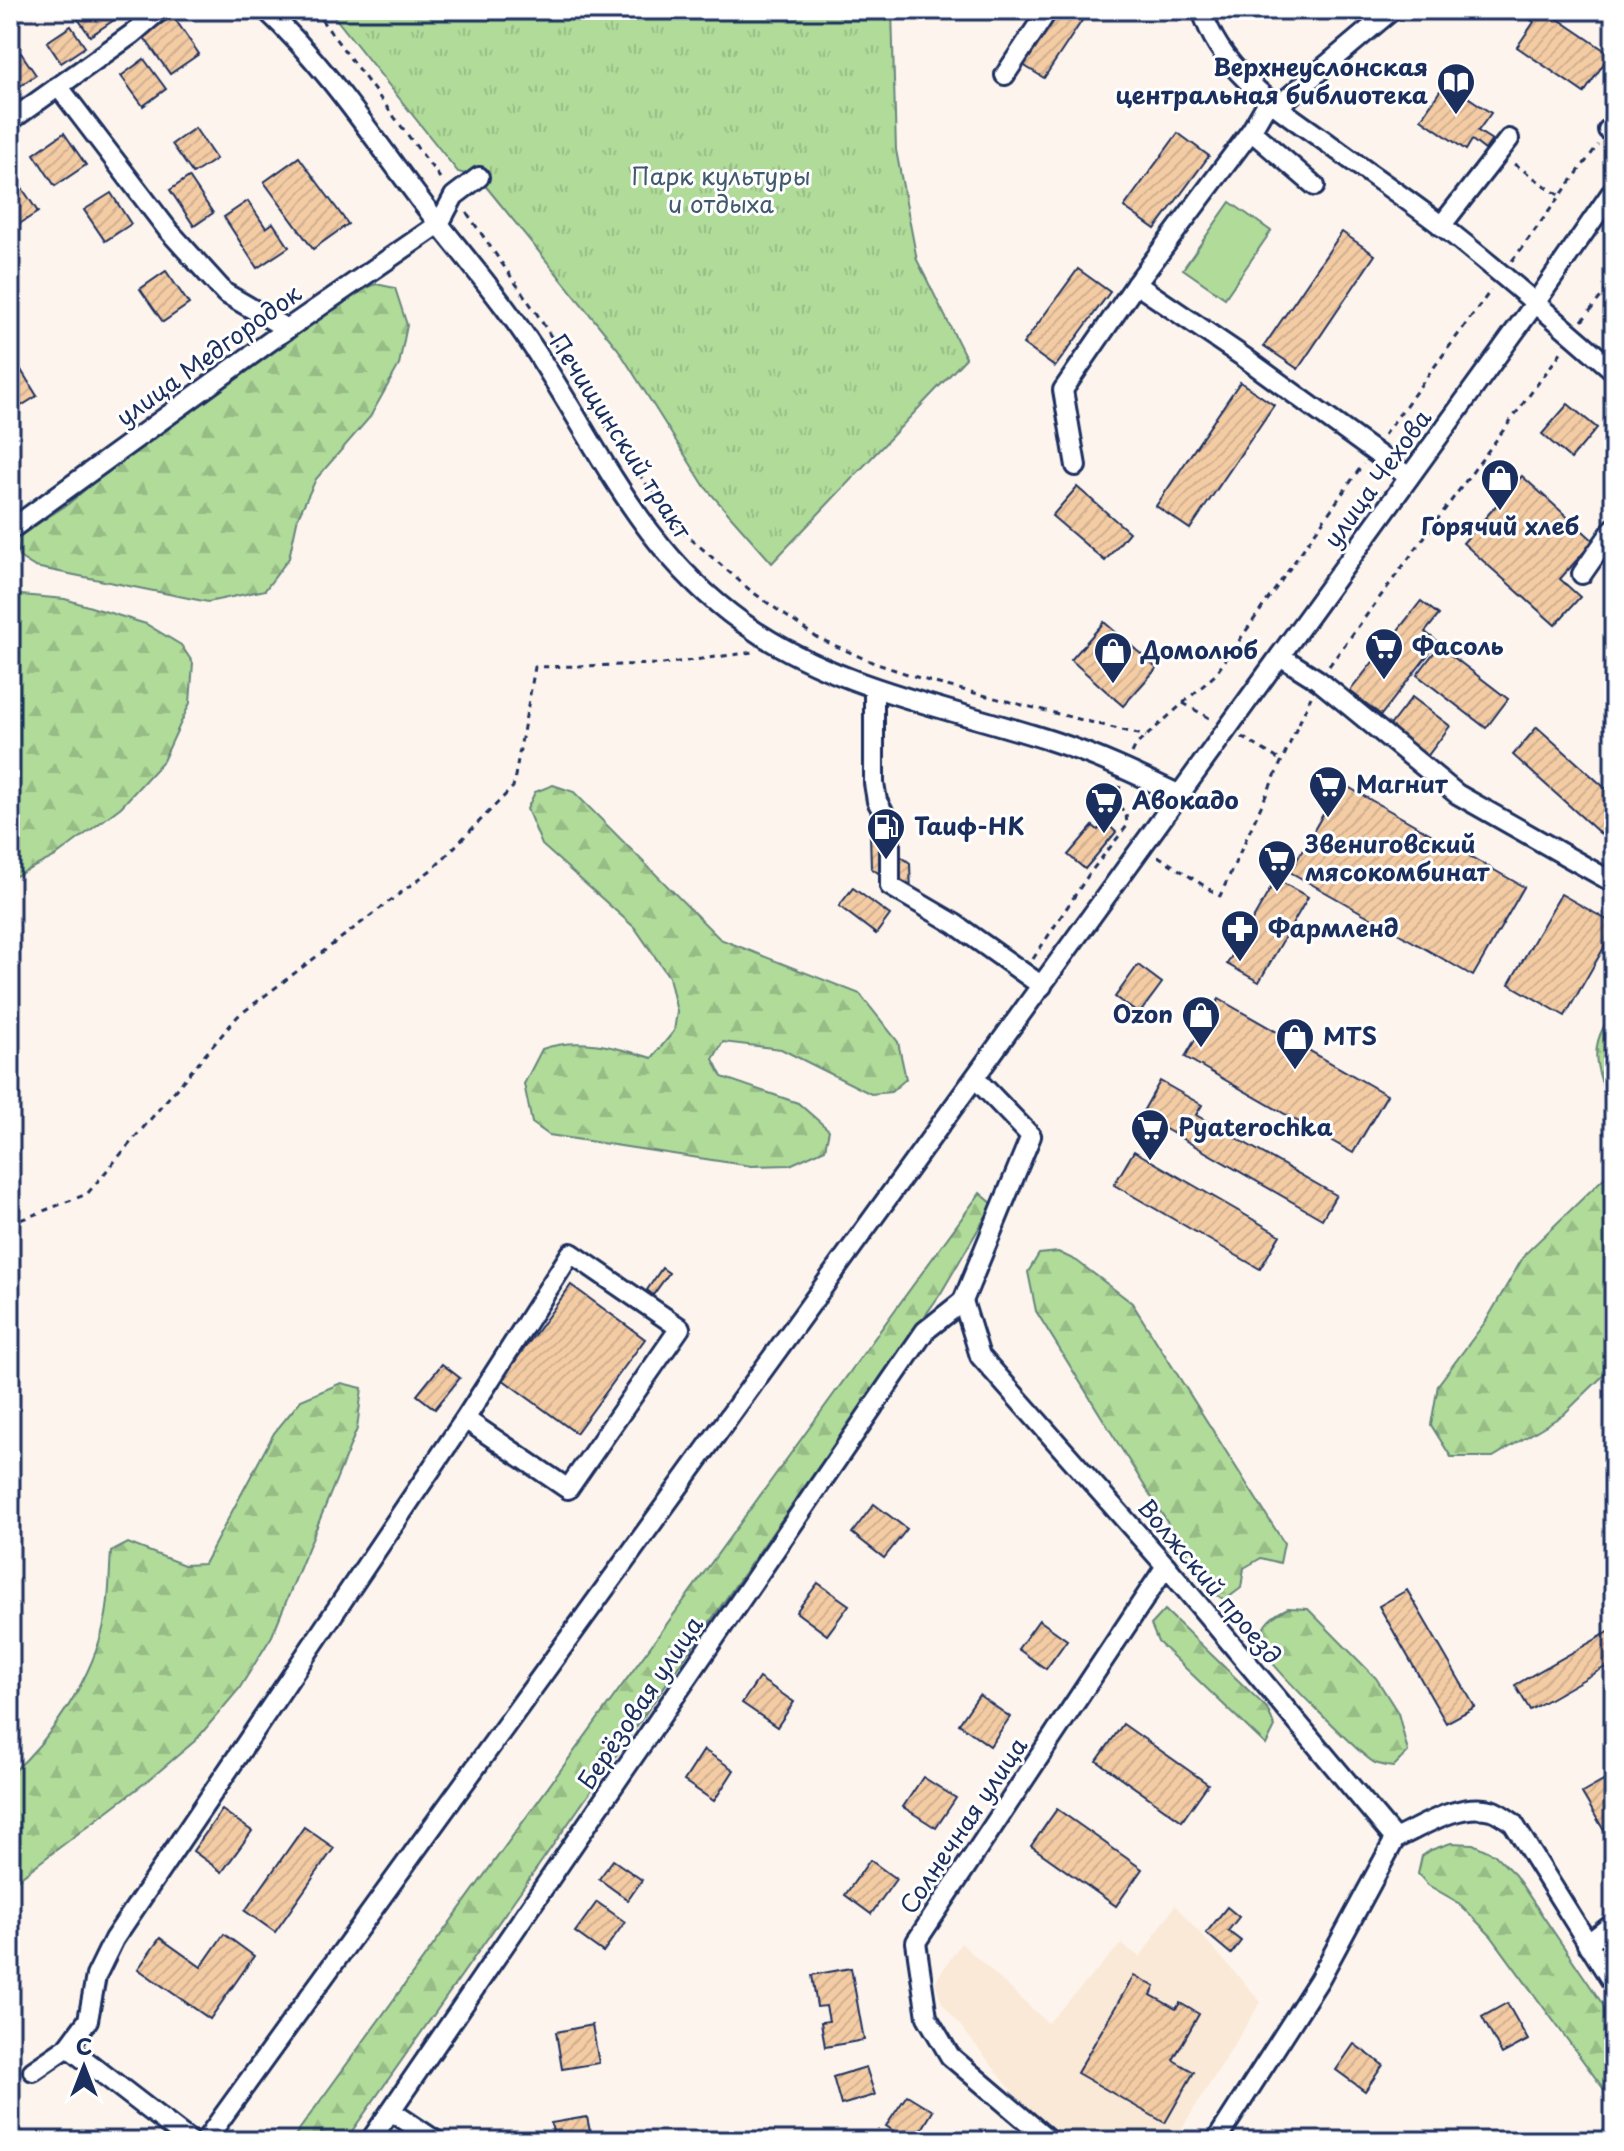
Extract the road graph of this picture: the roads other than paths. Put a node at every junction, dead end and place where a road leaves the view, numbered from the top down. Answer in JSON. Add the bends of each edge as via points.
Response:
{"nodes":[{"id":1,"x":160,"y":10,"type":"edge"},
{"id":2,"x":266,"y":10,"type":"edge"},
{"id":3,"x":1048,"y":10,"type":"edge"},
{"id":4,"x":1202,"y":10,"type":"edge"},
{"id":5,"x":1392,"y":10,"type":"edge"},
{"id":6,"x":1005,"y":75,"type":"dead end"},
{"id":7,"x":58,"y":86,"type":"junction"},
{"id":8,"x":1273,"y":104,"type":"junction"},
{"id":9,"x":10,"y":121,"type":"edge"},
{"id":10,"x":1251,"y":131,"type":"junction"},
{"id":11,"x":1503,"y":146,"type":"road end"},
{"id":12,"x":479,"y":177,"type":"dead end"},
{"id":13,"x":1315,"y":186,"type":"dead end"},
{"id":14,"x":1614,"y":189,"type":"edge"},
{"id":15,"x":439,"y":224,"type":"junction"},
{"id":16,"x":1441,"y":226,"type":"junction"},
{"id":17,"x":1136,"y":284,"type":"junction"},
{"id":18,"x":1536,"y":302,"type":"junction"},
{"id":19,"x":287,"y":329,"type":"junction"},
{"id":20,"x":1614,"y":371,"type":"edge"},
{"id":21,"x":1076,"y":466,"type":"dead end"},
{"id":22,"x":1409,"y":477,"type":"junction"},
{"id":23,"x":1614,"y":528,"type":"edge"},
{"id":24,"x":10,"y":530,"type":"edge"},
{"id":25,"x":1582,"y":574,"type":"dead end"},
{"id":26,"x":1280,"y":656,"type":"junction"},
{"id":27,"x":874,"y":688,"type":"junction"},
{"id":28,"x":1180,"y":795,"type":"junction"},
{"id":29,"x":1614,"y":883,"type":"edge"},
{"id":30,"x":1042,"y":986,"type":"junction"},
{"id":31,"x":976,"y":1079,"type":"junction"},
{"id":32,"x":963,"y":1301,"type":"junction"},
{"id":33,"x":465,"y":1419,"type":"junction"},
{"id":34,"x":1166,"y":1566,"type":"junction"},
{"id":35,"x":1395,"y":1839,"type":"junction"},
{"id":36,"x":1614,"y":1923,"type":"edge"},
{"id":37,"x":1587,"y":1944,"type":"junction"},
{"id":38,"x":1614,"y":1985,"type":"edge"},
{"id":39,"x":68,"y":2047,"type":"junction"},
{"id":40,"x":33,"y":2071,"type":"dead end"},
{"id":41,"x":391,"y":2111,"type":"junction"},
{"id":42,"x":190,"y":2141,"type":"edge"},
{"id":43,"x":205,"y":2141,"type":"edge"},
{"id":44,"x":370,"y":2141,"type":"edge"},
{"id":45,"x":436,"y":2141,"type":"edge"},
{"id":46,"x":1050,"y":2141,"type":"edge"},
{"id":47,"x":1216,"y":2141,"type":"edge"}],
"edges":[{"from":1,"to":7,"type":"street"},
{"from":2,"to":15,"type":"street","name":"Печищинский тракт","via":[[317,64]]},
{"from":3,"to":6,"type":"street"},
{"from":4,"to":8,"type":"street","via":[[1233,67]]},
{"from":5,"to":8,"type":"street"},
{"from":7,"to":9,"type":"street"},
{"from":7,"to":19,"type":"street","via":[[168,230],[225,293]]},
{"from":8,"to":10,"type":"street"},
{"from":8,"to":16,"type":"street"},
{"from":10,"to":13,"type":"street"},
{"from":10,"to":17,"type":"street"},
{"from":11,"to":16,"type":"street"},
{"from":12,"to":15,"type":"street","via":[[454,196]]},
{"from":14,"to":18,"type":"street","name":"улица Чехова"},
{"from":15,"to":19,"type":"street","name":"улица Медгородок"},
{"from":15,"to":27,"type":"street","name":"Печищинский тракт","via":[[544,363],[659,546],[701,590],[782,649]]},
{"from":16,"to":18,"type":"street"},
{"from":17,"to":21,"type":"street","via":[[1063,390]]},
{"from":17,"to":22,"type":"street"},
{"from":18,"to":20,"type":"street"},
{"from":18,"to":22,"type":"street","name":"улица Чехова"},
{"from":19,"to":24,"type":"street","name":"улица Медгородок"},
{"from":22,"to":26,"type":"street","name":"улица Чехова"},
{"from":23,"to":25,"type":"street"},
{"from":26,"to":28,"type":"street","name":"улица Чехова"},
{"from":26,"to":29,"type":"street","via":[[1318,680],[1457,794]]},
{"from":27,"to":28,"type":"street","name":"Печищинский тракт","via":[[1055,741]]},
{"from":27,"to":30,"type":"street","via":[[874,783],[890,825],[890,886]]},
{"from":28,"to":30,"type":"street","name":"улица Чехова"},
{"from":30,"to":31,"type":"street","name":"улица Чехова"},
{"from":31,"to":32,"type":"street","via":[[1031,1136]]},
{"from":31,"to":43,"type":"street","name":"улица Чехова"},
{"from":32,"to":34,"type":"street","name":"Волжский проезд","via":[[980,1356]]},
{"from":32,"to":41,"type":"street","name":"Берёзовая улица","via":[[925,1331]]},
{"from":33,"to":33,"type":"street","via":[[571,1253],[680,1328],[568,1489]]},
{"from":33,"to":39,"type":"street","via":[[114,1939],[96,1976],[88,2020]]},
{"from":34,"to":35,"type":"street","name":"Волжский проезд"},
{"from":34,"to":46,"type":"street","name":"Солнечная улица","via":[[916,1942],[927,2017],[950,2056]]},
{"from":35,"to":37,"type":"street","via":[[1459,1811],[1493,1811],[1513,1823]]},
{"from":35,"to":47,"type":"street","via":[[1319,1980]]},
{"from":36,"to":37,"type":"street"},
{"from":37,"to":38,"type":"street"},
{"from":39,"to":40,"type":"street"},
{"from":39,"to":42,"type":"street"},
{"from":41,"to":44,"type":"street","name":"Берёзовая улица"},
{"from":41,"to":45,"type":"street"}]}
